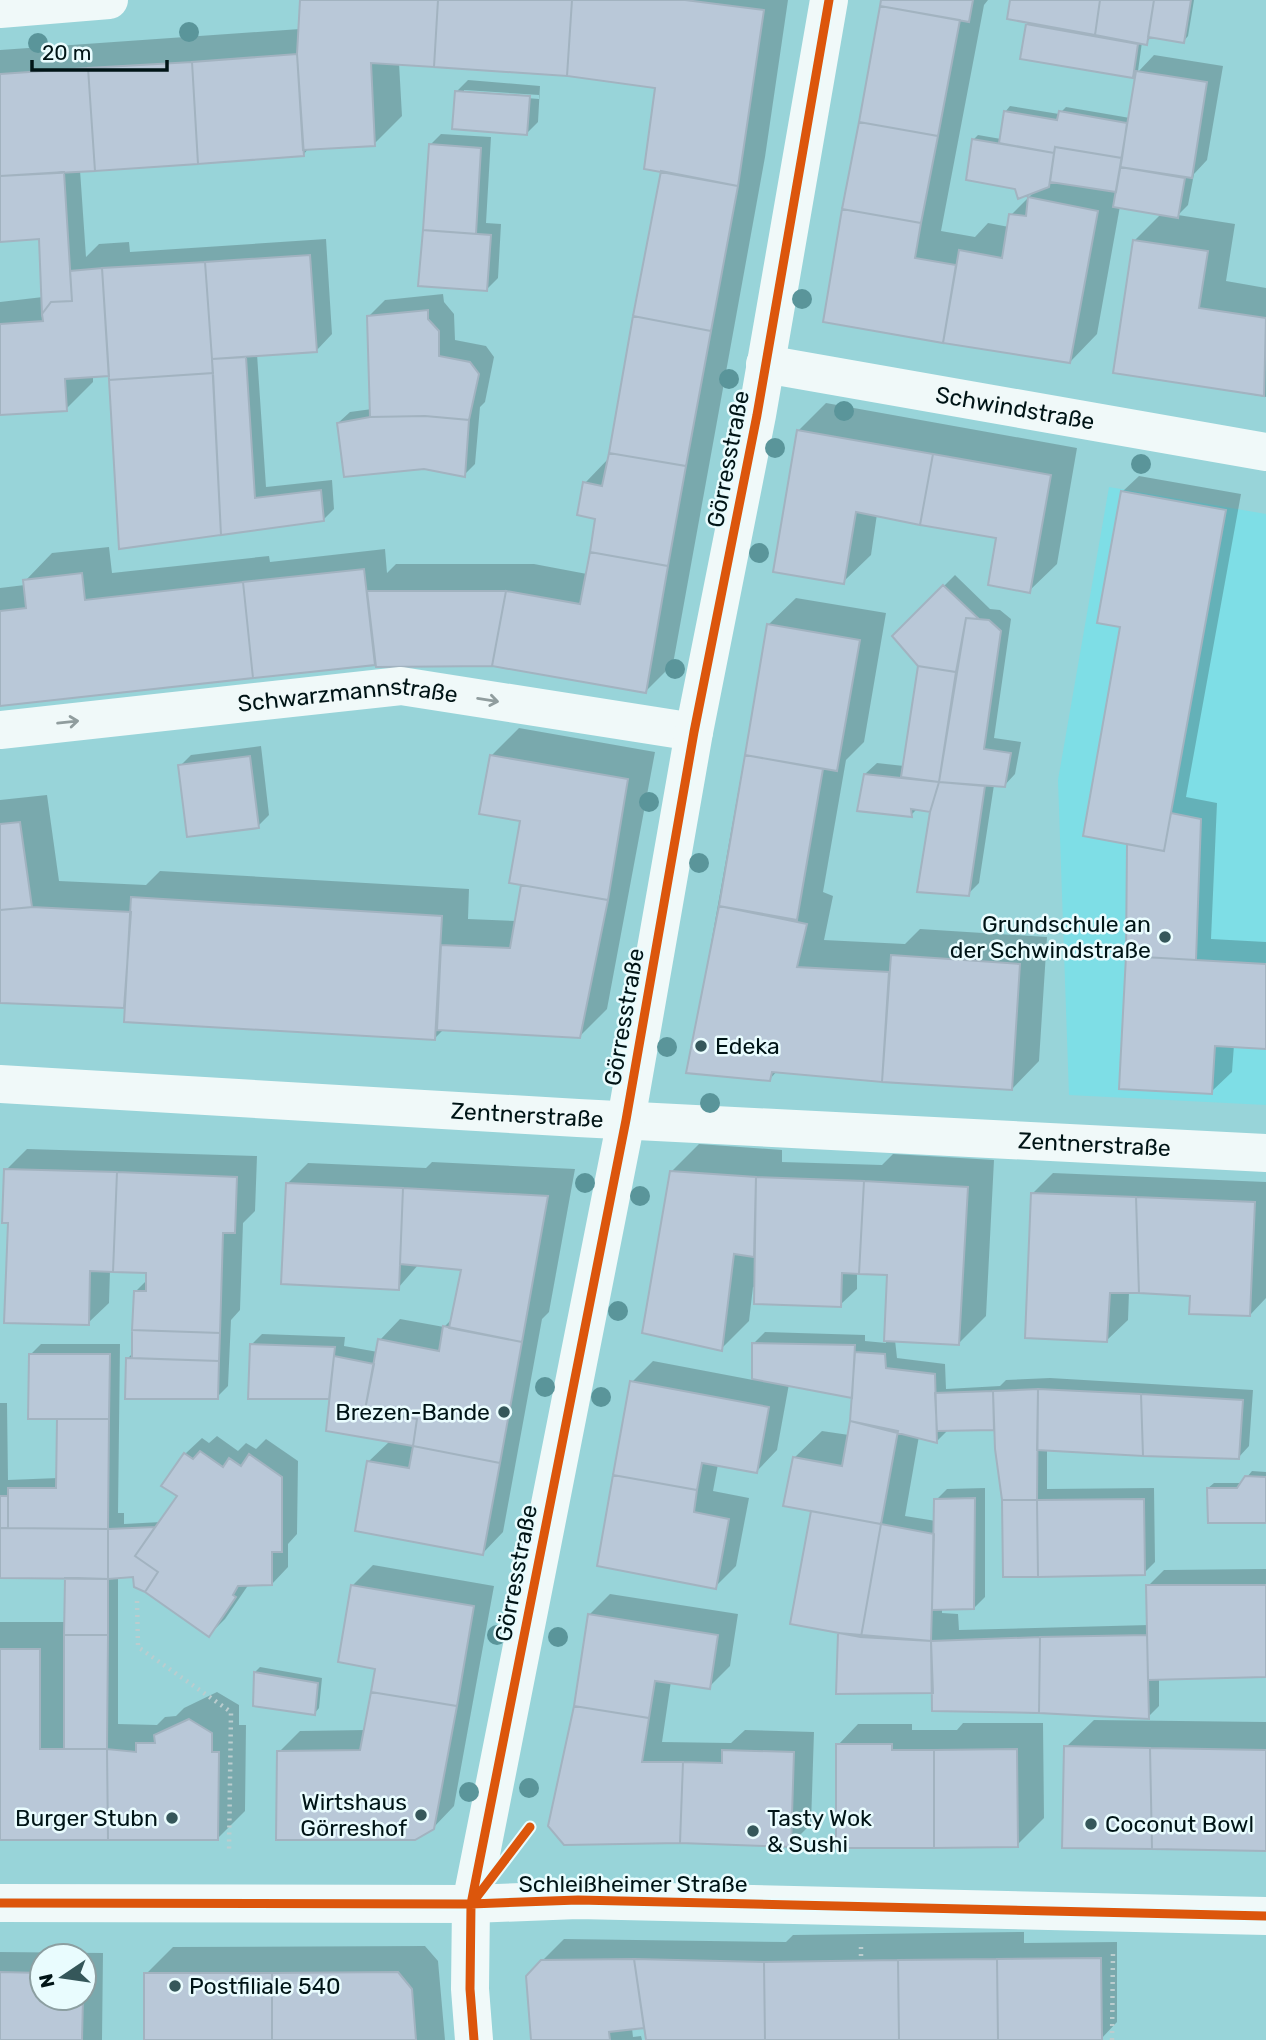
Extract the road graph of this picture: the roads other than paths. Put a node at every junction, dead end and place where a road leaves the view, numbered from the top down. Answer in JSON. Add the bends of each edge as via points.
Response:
{"nodes":[{"id":1,"x":109,"y":0,"type":"edge"},
{"id":2,"x":829,"y":0,"type":"edge"},
{"id":3,"x":0,"y":9,"type":"edge"},
{"id":4,"x":765,"y":364,"type":"junction"},
{"id":5,"x":1266,"y":452,"type":"edge"},
{"id":6,"x":0,"y":730,"type":"edge"},
{"id":7,"x":694,"y":732,"type":"junction"},
{"id":8,"x":0,"y":1084,"type":"edge"},
{"id":9,"x":626,"y":1120,"type":"junction"},
{"id":10,"x":1266,"y":1153,"type":"edge"},
{"id":11,"x":0,"y":1903,"type":"edge"},
{"id":12,"x":471,"y":1904,"type":"junction"},
{"id":13,"x":1266,"y":1916,"type":"edge"},
{"id":14,"x":474,"y":2040,"type":"edge"}],
"edges":[{"from":1,"to":3,"type":"street"},
{"from":2,"to":4,"type":"street","name":"Görresstraße"},
{"from":4,"to":5,"type":"street","name":"Schwindstraße"},
{"from":4,"to":7,"type":"street","name":"Görresstraße"},
{"from":6,"to":7,"type":"street","name":"Schwarzmannstraße","one_way":true,"via":[[401,686]]},
{"from":7,"to":9,"type":"street","name":"Görresstraße"},
{"from":8,"to":9,"type":"street","name":"Zentnerstraße"},
{"from":9,"to":10,"type":"street","name":"Zentnerstraße"},
{"from":9,"to":12,"type":"street","name":"Görresstraße"},
{"from":11,"to":12,"type":"street","name":"Schleißheimer Straße"},
{"from":12,"to":13,"type":"street","name":"Schleißheimer Straße","via":[[592,1900]]},
{"from":12,"to":14,"type":"street","name":"Görresstraße"}]}
